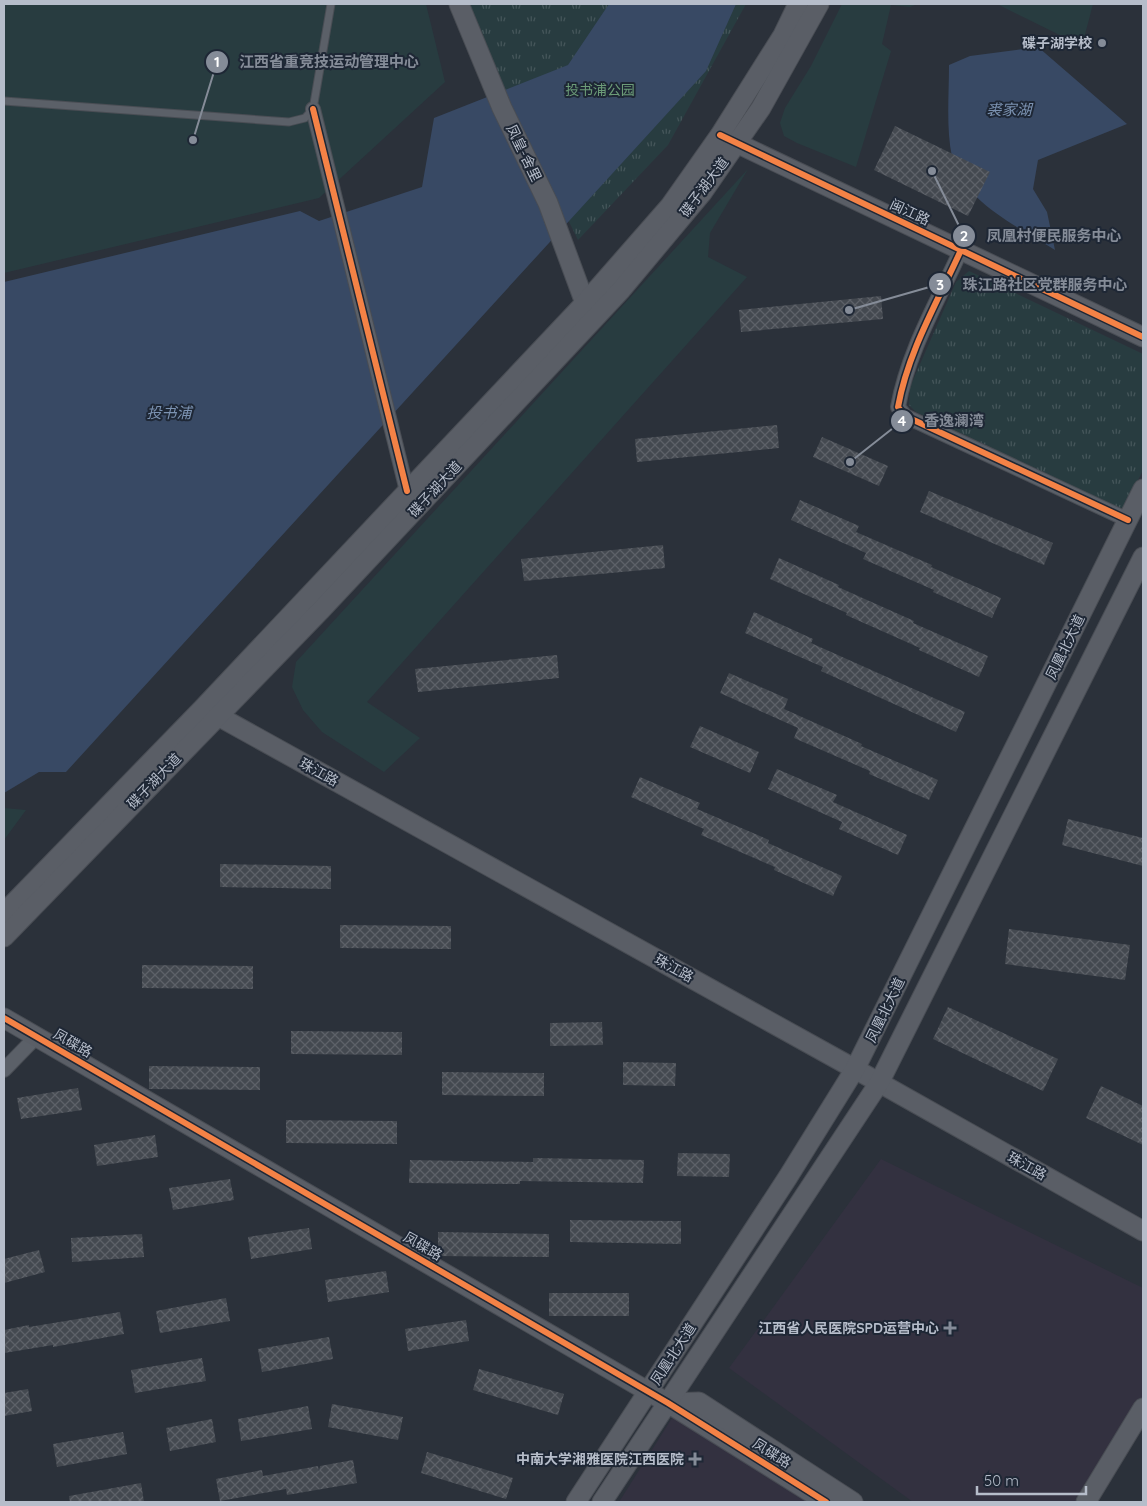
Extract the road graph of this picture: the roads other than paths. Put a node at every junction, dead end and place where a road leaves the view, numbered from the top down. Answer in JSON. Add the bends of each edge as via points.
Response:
{"nodes":[{"id":1,"x":331,"y":4,"type":"edge"},
{"id":2,"x":459,"y":4,"type":"edge"},
{"id":3,"x":798,"y":4,"type":"edge"},
{"id":4,"x":818,"y":4,"type":"edge"},
{"id":5,"x":4,"y":100,"type":"edge"},
{"id":6,"x":313,"y":110,"type":"junction"},
{"id":7,"x":728,"y":139,"type":"junction"},
{"id":8,"x":961,"y":250,"type":"junction"},
{"id":9,"x":585,"y":303,"type":"junction"},
{"id":10,"x":1143,"y":337,"type":"edge"},
{"id":11,"x":1143,"y":488,"type":"edge"},
{"id":12,"x":407,"y":491,"type":"junction"},
{"id":13,"x":1128,"y":520,"type":"junction"},
{"id":14,"x":1143,"y":557,"type":"edge"},
{"id":15,"x":210,"y":712,"type":"junction"},
{"id":16,"x":4,"y":913,"type":"edge"},
{"id":17,"x":4,"y":937,"type":"edge"},
{"id":18,"x":4,"y":1018,"type":"edge"},
{"id":19,"x":36,"y":1036,"type":"junction"},
{"id":20,"x":855,"y":1069,"type":"junction"},
{"id":21,"x":4,"y":1070,"type":"edge"},
{"id":22,"x":879,"y":1083,"type":"junction"},
{"id":23,"x":1143,"y":1231,"type":"edge"},
{"id":24,"x":648,"y":1391,"type":"junction"},
{"id":25,"x":668,"y":1402,"type":"junction"},
{"id":26,"x":1143,"y":1408,"type":"edge"},
{"id":27,"x":1143,"y":1426,"type":"edge"},
{"id":28,"x":576,"y":1502,"type":"edge"},
{"id":29,"x":602,"y":1502,"type":"edge"},
{"id":30,"x":826,"y":1502,"type":"edge"},
{"id":31,"x":853,"y":1502,"type":"edge"},
{"id":32,"x":1086,"y":1502,"type":"edge"},
{"id":33,"x":1097,"y":1502,"type":"edge"}],
"edges":[{"from":1,"to":6,"type":"lane"},
{"from":2,"to":9,"type":"main road","name":"凤皇-舍里","via":[[502,108],[548,203]]},
{"from":3,"to":7,"type":"main road","name":"碟子湖大道"},
{"from":4,"to":7,"type":"main road","name":"碟子湖大道","via":[[761,108]]},
{"from":5,"to":6,"type":"lane","via":[[289,122],[305,118]]},
{"from":6,"to":12,"type":"street"},
{"from":7,"to":8,"type":"main road","name":"闽江路"},
{"from":7,"to":9,"type":"main road","name":"碟子湖大道"},
{"from":7,"to":15,"type":"main road","name":"碟子湖大道","via":[[702,193],[621,290],[321,610]]},
{"from":8,"to":10,"type":"main road","name":"闽江路"},
{"from":8,"to":13,"type":"street","via":[[911,358],[898,406],[905,416]]},
{"from":9,"to":12,"type":"main road","name":"碟子湖大道"},
{"from":11,"to":13,"type":"main road","name":"凤凰北大道"},
{"from":12,"to":15,"type":"main road","name":"碟子湖大道"},
{"from":13,"to":20,"type":"main road","name":"凤凰北大道"},
{"from":14,"to":22,"type":"main road","name":"凤凰北大道"},
{"from":15,"to":16,"type":"main road","name":"碟子湖大道"},
{"from":15,"to":17,"type":"main road","name":"碟子湖大道"},
{"from":15,"to":20,"type":"main road","name":"珠江路"},
{"from":18,"to":19,"type":"main road","name":"凤碟路"},
{"from":19,"to":21,"type":"street"},
{"from":19,"to":24,"type":"main road","name":"凤碟路"},
{"from":20,"to":22,"type":"main road","name":"珠江路"},
{"from":20,"to":24,"type":"main road","name":"凤凰北大道","via":[[788,1178]]},
{"from":22,"to":23,"type":"main road","name":"珠江路"},
{"from":22,"to":25,"type":"main road","name":"凤凰北大道"},
{"from":24,"to":25,"type":"main road","name":"凤碟路"},
{"from":24,"to":28,"type":"main road","name":"凤凰北大道"},
{"from":25,"to":29,"type":"main road","name":"凤凰北大道"},
{"from":25,"to":30,"type":"main road","name":"凤碟路"},
{"from":25,"to":31,"type":"main road","name":"凤碟路","via":[[699,1402]]},
{"from":26,"to":32,"type":"main road"},
{"from":27,"to":33,"type":"main road"}]}
